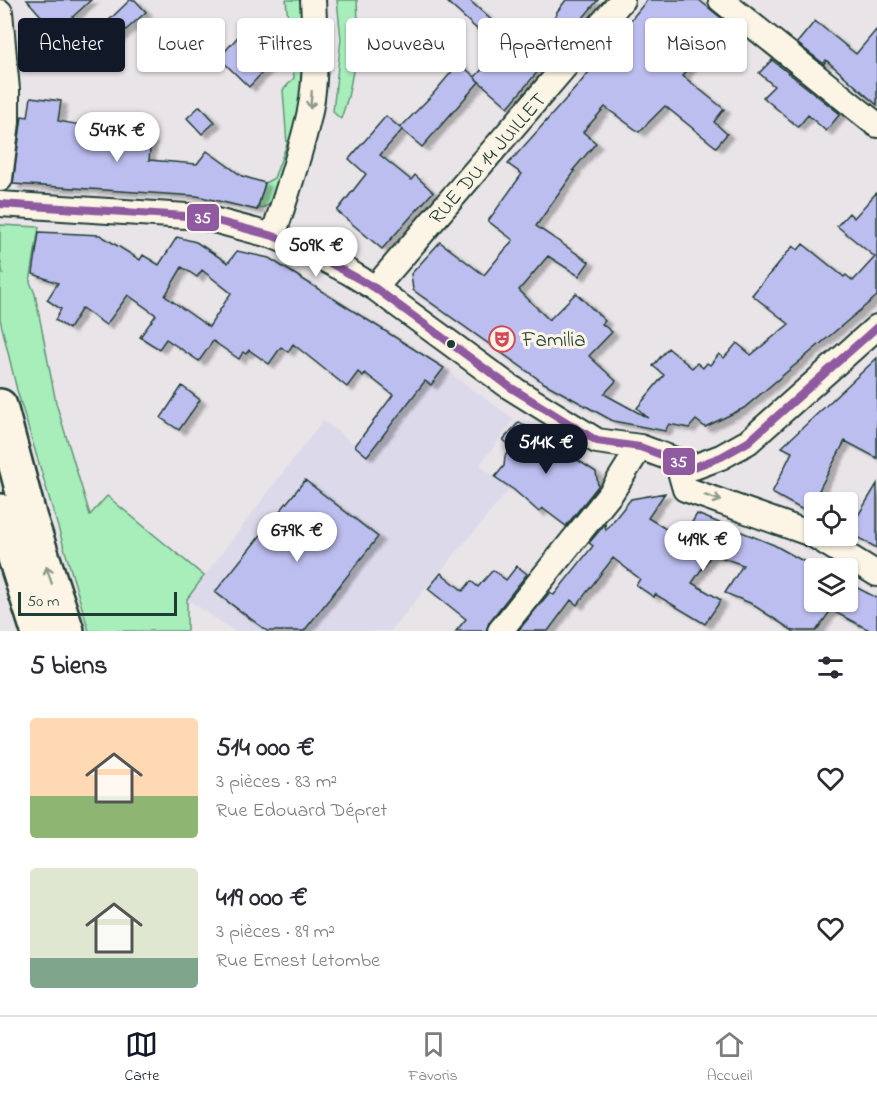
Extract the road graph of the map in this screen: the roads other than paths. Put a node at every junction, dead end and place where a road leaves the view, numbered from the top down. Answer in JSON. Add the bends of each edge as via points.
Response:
{"nodes":[{"id":1,"x":313,"y":0,"type":"edge"},
{"id":2,"x":622,"y":0,"type":"edge"},
{"id":3,"x":721,"y":0,"type":"edge"},
{"id":4,"x":0,"y":12,"type":"edge"},
{"id":5,"x":877,"y":125,"type":"edge"},
{"id":6,"x":0,"y":179,"type":"edge"},
{"id":7,"x":0,"y":204,"type":"edge"},
{"id":8,"x":273,"y":236,"type":"junction"},
{"id":9,"x":375,"y":288,"type":"junction"},
{"id":10,"x":877,"y":327,"type":"edge"},
{"id":11,"x":0,"y":406,"type":"edge"},
{"id":12,"x":640,"y":447,"type":"junction"},
{"id":13,"x":677,"y":461,"type":"junction"},
{"id":14,"x":0,"y":511,"type":"edge"},
{"id":15,"x":804,"y":531,"type":"edge"},
{"id":16,"x":832,"y":546,"type":"edge"},
{"id":17,"x":877,"y":574,"type":"edge"},
{"id":18,"x":38,"y":631,"type":"edge"},
{"id":19,"x":67,"y":631,"type":"edge"},
{"id":20,"x":500,"y":631,"type":"edge"}],
"edges":[{"from":1,"to":8,"type":"street","one_way":true,"via":[[315,40],[310,109],[294,176]]},
{"from":2,"to":9,"type":"street","name":"RUE DU 14 JUILLET"},
{"from":3,"to":5,"type":"street"},
{"from":4,"to":6,"type":"street","via":[[7,122]]},
{"from":7,"to":8,"type":"street","via":[[202,217]]},
{"from":8,"to":9,"type":"street"},
{"from":9,"to":12,"type":"street","via":[[510,387],[597,441]]},
{"from":10,"to":13,"type":"street","via":[[748,442],[694,467]]},
{"from":19,"to":11,"type":"highway","one_way":true,"via":[[30,519]]},
{"from":12,"to":13,"type":"street"},
{"from":12,"to":20,"type":"street","via":[[611,493]]},
{"from":13,"to":15,"type":"street","one_way":true,"via":[[685,489]]},
{"from":14,"to":18,"type":"highway"},
{"from":16,"to":17,"type":"street"}]}
